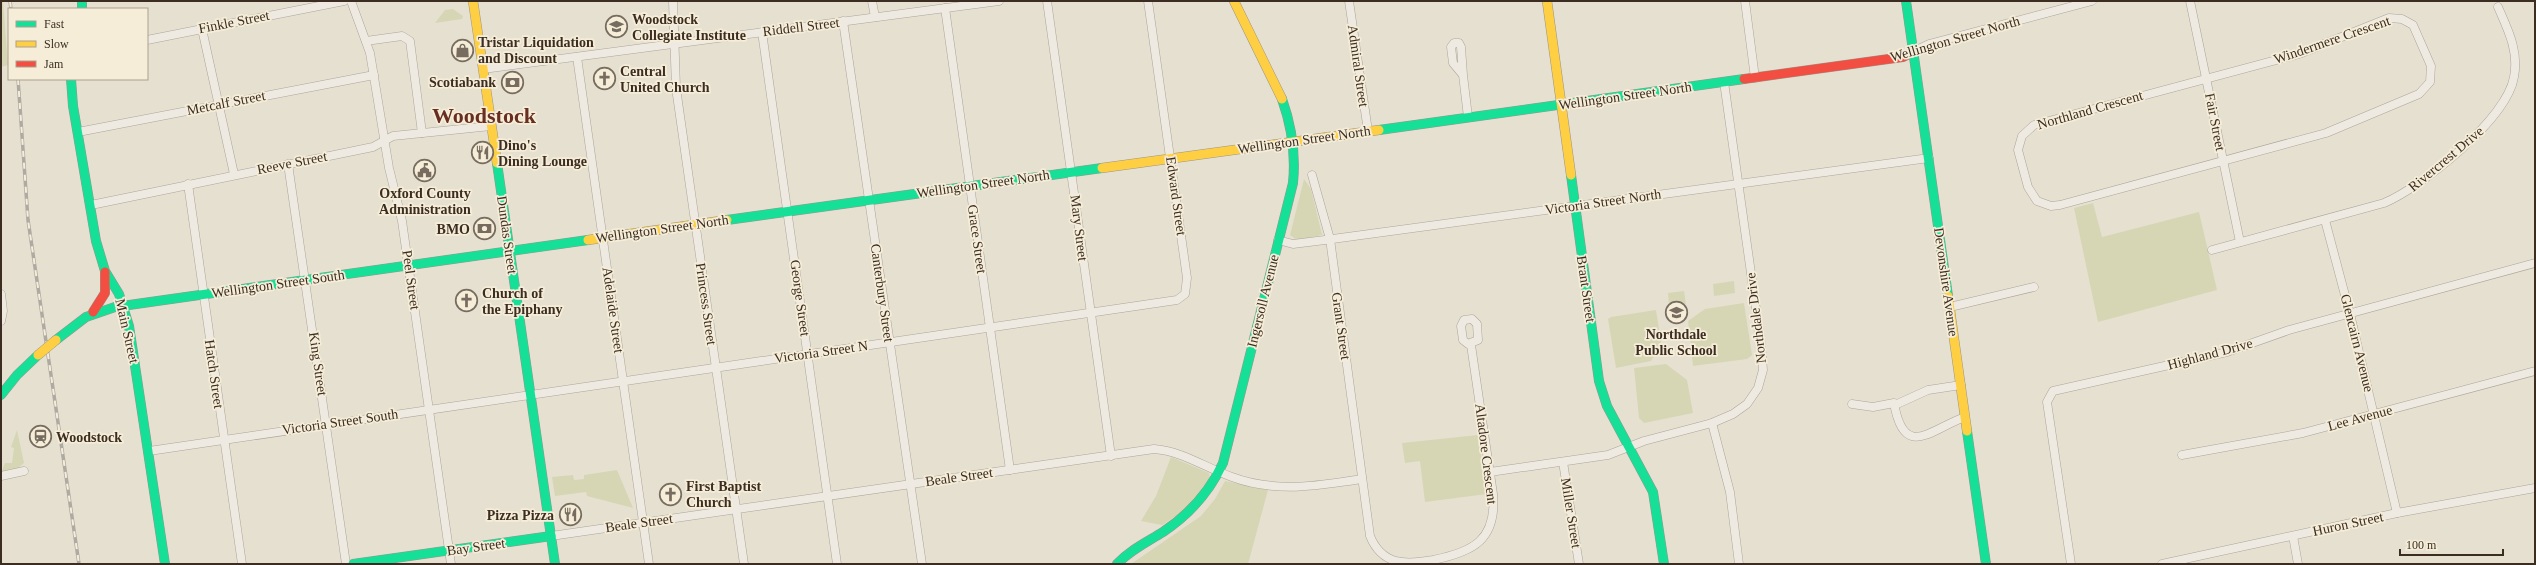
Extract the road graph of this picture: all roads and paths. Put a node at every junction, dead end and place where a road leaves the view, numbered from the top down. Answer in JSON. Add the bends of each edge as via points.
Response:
{"nodes":[{"id":1,"x":344,"y":1,"type":"edge"},
{"id":2,"x":351,"y":1,"type":"edge"},
{"id":3,"x":473,"y":1,"type":"edge"},
{"id":4,"x":673,"y":1,"type":"edge"},
{"id":5,"x":872,"y":1,"type":"edge"},
{"id":6,"x":999,"y":1,"type":"edge"},
{"id":7,"x":1047,"y":1,"type":"edge"},
{"id":8,"x":1148,"y":1,"type":"edge"},
{"id":9,"x":1234,"y":1,"type":"edge"},
{"id":10,"x":1349,"y":1,"type":"edge"},
{"id":11,"x":1547,"y":1,"type":"edge"},
{"id":12,"x":1745,"y":1,"type":"edge"},
{"id":13,"x":1906,"y":1,"type":"edge"},
{"id":14,"x":2092,"y":1,"type":"edge"},
{"id":15,"x":2190,"y":1,"type":"edge"},
{"id":16,"x":2498,"y":7,"type":"dead end"},
{"id":17,"x":945,"y":8,"type":"junction"},
{"id":18,"x":875,"y":17,"type":"junction"},
{"id":19,"x":843,"y":21,"type":"junction"},
{"id":20,"x":202,"y":29,"type":"junction"},
{"id":21,"x":762,"y":32,"type":"junction"},
{"id":22,"x":148,"y":40,"type":"edge"},
{"id":23,"x":366,"y":41,"type":"junction"},
{"id":24,"x":674,"y":43,"type":"junction"},
{"id":25,"x":1914,"y":51,"type":"junction"},
{"id":26,"x":577,"y":56,"type":"junction"},
{"id":27,"x":483,"y":69,"type":"junction"},
{"id":28,"x":1463,"y":74,"type":"dead end"},
{"id":29,"x":374,"y":75,"type":"junction"},
{"id":30,"x":1755,"y":78,"type":"junction"},
{"id":31,"x":2206,"y":79,"type":"junction"},
{"id":32,"x":71,"y":80,"type":"edge"},
{"id":33,"x":1724,"y":82,"type":"junction"},
{"id":34,"x":1560,"y":104,"type":"junction"},
{"id":35,"x":218,"y":105,"type":"junction"},
{"id":36,"x":1468,"y":117,"type":"junction"},
{"id":37,"x":491,"y":126,"type":"junction"},
{"id":38,"x":1368,"y":131,"type":"junction"},
{"id":39,"x":78,"y":132,"type":"junction"},
{"id":40,"x":422,"y":134,"type":"junction"},
{"id":41,"x":384,"y":140,"type":"junction"},
{"id":42,"x":1295,"y":140,"type":"junction"},
{"id":43,"x":1170,"y":158,"type":"junction"},
{"id":44,"x":1929,"y":158,"type":"junction"},
{"id":45,"x":2222,"y":160,"type":"junction"},
{"id":46,"x":288,"y":164,"type":"junction"},
{"id":47,"x":1072,"y":171,"type":"junction"},
{"id":48,"x":234,"y":174,"type":"junction"},
{"id":49,"x":1312,"y":175,"type":"dead end"},
{"id":50,"x":1738,"y":183,"type":"junction"},
{"id":51,"x":188,"y":184,"type":"junction"},
{"id":52,"x":970,"y":187,"type":"junction"},
{"id":53,"x":869,"y":200,"type":"junction"},
{"id":54,"x":92,"y":205,"type":"junction"},
{"id":55,"x":1575,"y":206,"type":"junction"},
{"id":56,"x":788,"y":212,"type":"junction"},
{"id":57,"x":2325,"y":220,"type":"junction"},
{"id":58,"x":695,"y":225,"type":"junction"},
{"id":59,"x":603,"y":237,"type":"junction"},
{"id":60,"x":1330,"y":239,"type":"junction"},
{"id":61,"x":1278,"y":240,"type":"junction"},
{"id":62,"x":2240,"y":242,"type":"junction"},
{"id":63,"x":2212,"y":250,"type":"dead end"},
{"id":64,"x":510,"y":252,"type":"junction"},
{"id":65,"x":2535,"y":263,"type":"edge"},
{"id":66,"x":409,"y":265,"type":"junction"},
{"id":67,"x":105,"y":271,"type":"junction"},
{"id":68,"x":305,"y":280,"type":"junction"},
{"id":69,"x":2034,"y":287,"type":"dead end"},
{"id":70,"x":1,"y":294,"type":"edge"},
{"id":71,"x":202,"y":295,"type":"junction"},
{"id":72,"x":123,"y":305,"type":"junction"},
{"id":73,"x":1950,"y":307,"type":"junction"},
{"id":74,"x":93,"y":312,"type":"junction"},
{"id":75,"x":1090,"y":314,"type":"junction"},
{"id":76,"x":2350,"y":314,"type":"junction"},
{"id":77,"x":1,"y":321,"type":"edge"},
{"id":78,"x":989,"y":327,"type":"junction"},
{"id":79,"x":890,"y":342,"type":"junction"},
{"id":80,"x":1471,"y":345,"type":"dead end"},
{"id":81,"x":807,"y":354,"type":"junction"},
{"id":82,"x":715,"y":366,"type":"junction"},
{"id":83,"x":2535,"y":371,"type":"edge"},
{"id":84,"x":622,"y":380,"type":"junction"},
{"id":85,"x":1961,"y":385,"type":"junction"},
{"id":86,"x":530,"y":393,"type":"junction"},
{"id":87,"x":1,"y":395,"type":"edge"},
{"id":88,"x":1852,"y":404,"type":"dead end"},
{"id":89,"x":1895,"y":405,"type":"junction"},
{"id":90,"x":429,"y":409,"type":"junction"},
{"id":91,"x":2374,"y":414,"type":"junction"},
{"id":92,"x":1966,"y":417,"type":"junction"},
{"id":93,"x":1712,"y":423,"type":"junction"},
{"id":94,"x":327,"y":424,"type":"junction"},
{"id":95,"x":224,"y":438,"type":"junction"},
{"id":96,"x":1630,"y":448,"type":"junction"},
{"id":97,"x":149,"y":451,"type":"junction"},
{"id":98,"x":2182,"y":455,"type":"dead end"},
{"id":99,"x":1111,"y":456,"type":"junction"},
{"id":100,"x":1563,"y":462,"type":"junction"},
{"id":101,"x":1010,"y":470,"type":"junction"},
{"id":102,"x":24,"y":471,"type":"dead end"},
{"id":103,"x":1219,"y":472,"type":"junction"},
{"id":104,"x":1490,"y":472,"type":"junction"},
{"id":105,"x":1,"y":476,"type":"edge"},
{"id":106,"x":1362,"y":479,"type":"junction"},
{"id":107,"x":911,"y":484,"type":"junction"},
{"id":108,"x":2535,"y":488,"type":"edge"},
{"id":109,"x":827,"y":496,"type":"junction"},
{"id":110,"x":736,"y":509,"type":"junction"},
{"id":111,"x":2397,"y":513,"type":"junction"},
{"id":112,"x":643,"y":522,"type":"junction"},
{"id":113,"x":551,"y":536,"type":"junction"},
{"id":114,"x":2293,"y":536,"type":"junction"},
{"id":115,"x":449,"y":550,"type":"junction"},
{"id":116,"x":165,"y":564,"type":"edge"},
{"id":117,"x":242,"y":564,"type":"edge"},
{"id":118,"x":346,"y":564,"type":"edge"},
{"id":119,"x":353,"y":564,"type":"edge"},
{"id":120,"x":451,"y":564,"type":"edge"},
{"id":121,"x":555,"y":564,"type":"edge"},
{"id":122,"x":649,"y":564,"type":"edge"},
{"id":123,"x":744,"y":564,"type":"edge"},
{"id":124,"x":837,"y":564,"type":"edge"},
{"id":125,"x":922,"y":564,"type":"edge"},
{"id":126,"x":1117,"y":564,"type":"edge"},
{"id":127,"x":1418,"y":564,"type":"edge"},
{"id":128,"x":1579,"y":564,"type":"edge"},
{"id":129,"x":1664,"y":564,"type":"edge"},
{"id":130,"x":1740,"y":564,"type":"edge"},
{"id":131,"x":1986,"y":564,"type":"edge"},
{"id":132,"x":2071,"y":564,"type":"edge"},
{"id":133,"x":2162,"y":564,"type":"edge"},
{"id":134,"x":2298,"y":564,"type":"edge"}],
"edges":[{"from":1,"to":20,"type":"street","name":"Finkle Street"},
{"from":2,"to":23,"type":"street","name":"Peel Street"},
{"from":3,"to":27,"type":"main road","name":"Dundas Street"},
{"from":4,"to":24,"type":"street","name":"Princess Street"},
{"from":5,"to":18,"type":"street"},
{"from":6,"to":17,"type":"street","name":"Riddell Street"},
{"from":7,"to":47,"type":"street","name":"Mary Street"},
{"from":8,"to":43,"type":"street","name":"Edward Street"},
{"from":9,"to":42,"type":"main road","name":"Ingersoll Avenue","via":[[1288,113]]},
{"from":10,"to":38,"type":"street","name":"Admiral Street"},
{"from":11,"to":34,"type":"main road","name":"Brant Street"},
{"from":12,"to":30,"type":"street"},
{"from":13,"to":25,"type":"main road","name":"Devonshire Avenue"},
{"from":14,"to":25,"type":"street","name":"Wellington Street North","via":[[1929,44]]},
{"from":15,"to":31,"type":"street","name":"Fair Street"},
{"from":16,"to":57,"type":"street","name":"Rivercrest Drive","via":[[2511,36],[2515,64],[2511,89],[2494,117],[2430,174],[2399,197]]},
{"from":17,"to":18,"type":"street","name":"Riddell Street"},
{"from":17,"to":52,"type":"street","name":"Grace Street"},
{"from":18,"to":19,"type":"street","name":"Riddell Street"},
{"from":19,"to":21,"type":"street","name":"Riddell Street"},
{"from":19,"to":53,"type":"street","name":"Canterbury Street"},
{"from":20,"to":22,"type":"street","name":"Finkle Street"},
{"from":20,"to":35,"type":"street"},
{"from":21,"to":24,"type":"street","name":"Riddell Street"},
{"from":21,"to":56,"type":"street","name":"George Street"},
{"from":23,"to":29,"type":"street","name":"Peel Street"},
{"from":23,"to":40,"type":"street","via":[[402,36],[410,41]]},
{"from":24,"to":26,"type":"street","name":"Riddell Street"},
{"from":24,"to":58,"type":"street","name":"Princess Street","via":[[676,88]]},
{"from":25,"to":30,"type":"main road","name":"Wellington Street North","via":[[1903,56]]},
{"from":25,"to":44,"type":"main road","name":"Devonshire Avenue"},
{"from":26,"to":27,"type":"street","name":"Riddell Street"},
{"from":26,"to":59,"type":"street","name":"Adelaide Street"},
{"from":27,"to":37,"type":"main road","name":"Dundas Street"},
{"from":28,"to":36,"type":"street"},
{"from":29,"to":35,"type":"street","name":"Metcalf Street"},
{"from":29,"to":41,"type":"street","name":"Peel Street"},
{"from":30,"to":33,"type":"main road","name":"Wellington Street North"},
{"from":31,"to":45,"type":"street","name":"Fair Street"},
{"from":31,"to":45,"type":"street","name":"Northland Crescent","via":[[2040,123],[2025,131],[2018,150],[2029,192],[2037,201],[2051,206]]},
{"from":31,"to":45,"type":"street","name":"Windermere Crescent","via":[[2314,49],[2389,18],[2402,20],[2412,26],[2431,66],[2430,82],[2419,94],[2340,128]]},
{"from":32,"to":39,"type":"main road","name":"Main Street"},
{"from":33,"to":34,"type":"main road","name":"Wellington Street North"},
{"from":33,"to":50,"type":"street","name":"Northdale Drive"},
{"from":34,"to":36,"type":"main road","name":"Wellington Street North"},
{"from":34,"to":55,"type":"main road","name":"Brant Street"},
{"from":35,"to":39,"type":"street","name":"Metcalf Street"},
{"from":35,"to":48,"type":"street"},
{"from":36,"to":38,"type":"main road","name":"Wellington Street North"},
{"from":37,"to":40,"type":"street","name":"Reeve Street"},
{"from":37,"to":64,"type":"main road","name":"Dundas Street"},
{"from":38,"to":42,"type":"main road","name":"Wellington Street North"},
{"from":39,"to":54,"type":"main road","name":"Main Street"},
{"from":40,"to":41,"type":"street","name":"Reeve Street","via":[[393,136]]},
{"from":41,"to":46,"type":"street","name":"Reeve Street","via":[[373,147]]},
{"from":41,"to":66,"type":"street","name":"Peel Street","via":[[402,218]]},
{"from":42,"to":43,"type":"main road","name":"Wellington Street North"},
{"from":42,"to":61,"type":"main road","name":"Ingersoll Avenue","via":[[1294,176]]},
{"from":43,"to":47,"type":"main road","name":"Wellington Street North"},
{"from":43,"to":75,"type":"street","name":"Edward Street","via":[[1187,278],[1185,294],[1173,301]]},
{"from":44,"to":50,"type":"street","name":"Victoria Street North"},
{"from":44,"to":73,"type":"main road","name":"Devonshire Avenue"},
{"from":45,"to":62,"type":"street","name":"Fair Street"},
{"from":46,"to":48,"type":"street","name":"Reeve Street"},
{"from":46,"to":68,"type":"street","name":"King Street"},
{"from":47,"to":52,"type":"main road","name":"Wellington Street North"},
{"from":47,"to":75,"type":"street","name":"Mary Street"},
{"from":48,"to":51,"type":"street","name":"Reeve Street"},
{"from":49,"to":60,"type":"street","name":"Grant Street"},
{"from":50,"to":55,"type":"street","name":"Victoria Street North"},
{"from":50,"to":93,"type":"street","name":"Northdale Drive","via":[[1763,370],[1758,388],[1747,404],[1733,414]]},
{"from":51,"to":54,"type":"street","name":"Reeve Street"},
{"from":51,"to":71,"type":"street","name":"Hatch Street"},
{"from":52,"to":53,"type":"main road","name":"Wellington Street North"},
{"from":52,"to":78,"type":"street","name":"Grace Street"},
{"from":53,"to":56,"type":"main road","name":"Wellington Street North"},
{"from":53,"to":79,"type":"street","name":"Canterbury Street"},
{"from":54,"to":67,"type":"main road","name":"Main Street","via":[[96,241]]},
{"from":55,"to":60,"type":"street","name":"Victoria Street North"},
{"from":55,"to":96,"type":"main road","name":"Brant Street","via":[[1599,381],[1607,406]]},
{"from":56,"to":58,"type":"main road","name":"Wellington Street North"},
{"from":56,"to":81,"type":"street","name":"George Street"},
{"from":57,"to":62,"type":"street","name":"Rivercrest Drive"},
{"from":57,"to":76,"type":"street","name":"Glencairn Avenue"},
{"from":58,"to":59,"type":"main road","name":"Wellington Street North"},
{"from":58,"to":82,"type":"street","name":"Princess Street"},
{"from":59,"to":64,"type":"main road","name":"Wellington Street North"},
{"from":59,"to":84,"type":"street","name":"Adelaide Street"},
{"from":60,"to":61,"type":"street","name":"Victoria Street North","via":[[1292,244]]},
{"from":60,"to":106,"type":"street","name":"Grant Street"},
{"from":61,"to":103,"type":"main road","name":"Ingersoll Avenue"},
{"from":62,"to":63,"type":"street","name":"Rivercrest Drive"},
{"from":64,"to":66,"type":"main road","name":"Wellington Street South"},
{"from":64,"to":86,"type":"main road","name":"Dundas Street"},
{"from":65,"to":76,"type":"street","name":"Highland Drive"},
{"from":66,"to":68,"type":"main road","name":"Wellington Street South"},
{"from":66,"to":90,"type":"street","name":"Peel Street"},
{"from":67,"to":72,"type":"main road","name":"Main Street"},
{"from":67,"to":74,"type":"main road","via":[[106,290]]},
{"from":68,"to":71,"type":"main road","name":"Wellington Street South"},
{"from":68,"to":94,"type":"street","name":"King Street"},
{"from":69,"to":73,"type":"street"},
{"from":70,"to":77,"type":"street"},
{"from":71,"to":72,"type":"main road","name":"Wellington Street South"},
{"from":71,"to":95,"type":"street","name":"Hatch Street"},
{"from":72,"to":74,"type":"main road","name":"Wellington Street South"},
{"from":72,"to":97,"type":"main road","name":"Main Street","via":[[129,326]]},
{"from":73,"to":85,"type":"main road","name":"Devonshire Avenue"},
{"from":74,"to":87,"type":"main road","name":"Wellington Street South","bridge":true,"via":[[38,355],[17,374]]},
{"from":75,"to":78,"type":"street","name":"Victoria Street N"},
{"from":75,"to":99,"type":"street","name":"Mary Street"},
{"from":76,"to":91,"type":"street","name":"Glencairn Avenue"},
{"from":76,"to":132,"type":"street","name":"Highland Drive","via":[[2289,330],[2227,352],[2053,391],[2047,402]]},
{"from":78,"to":79,"type":"street","name":"Victoria Street N"},
{"from":78,"to":101,"type":"street","name":"Grace Street"},
{"from":79,"to":81,"type":"street","name":"Victoria Street N"},
{"from":79,"to":107,"type":"street","name":"Canterbury Street"},
{"from":80,"to":104,"type":"street","name":"Altadore Crescent"},
{"from":81,"to":82,"type":"street","name":"Victoria Street N"},
{"from":81,"to":109,"type":"street","name":"George Street"},
{"from":82,"to":84,"type":"street","name":"Victoria Street N"},
{"from":82,"to":110,"type":"street","name":"Princess Street"},
{"from":83,"to":91,"type":"street","name":"Lee Avenue"},
{"from":84,"to":86,"type":"street","name":"Victoria Street N"},
{"from":84,"to":112,"type":"street","name":"Adelaide Street"},
{"from":85,"to":89,"type":"street","via":[[1928,390]]},
{"from":85,"to":92,"type":"main road","name":"Devonshire Avenue"},
{"from":86,"to":90,"type":"street","name":"Victoria Street South"},
{"from":86,"to":113,"type":"main road","name":"Dundas Street"},
{"from":88,"to":89,"type":"street","via":[[1874,407],[1894,403]]},
{"from":89,"to":92,"type":"street","via":[[1901,426],[1910,437],[1927,436],[1949,423]]},
{"from":90,"to":94,"type":"street","name":"Victoria Street South"},
{"from":90,"to":115,"type":"street","name":"Peel Street"},
{"from":91,"to":98,"type":"street","name":"Lee Avenue","via":[[2303,433]]},
{"from":91,"to":111,"type":"street","name":"Glencairn Avenue"},
{"from":92,"to":131,"type":"main road","name":"Devonshire Avenue"},
{"from":93,"to":96,"type":"street","name":"Northdale Drive","via":[[1644,441]]},
{"from":93,"to":130,"type":"street","via":[[1730,492]]},
{"from":94,"to":95,"type":"street","name":"Victoria Street South"},
{"from":94,"to":118,"type":"street","name":"King Street"},
{"from":95,"to":97,"type":"street","name":"Victoria Street South"},
{"from":95,"to":117,"type":"street","name":"Hatch Street"},
{"from":96,"to":100,"type":"street","name":"Northdale Drive","via":[[1608,455]]},
{"from":96,"to":129,"type":"main road","name":"Brant Street","via":[[1653,492]]},
{"from":97,"to":116,"type":"main road","name":"Main Street"},
{"from":99,"to":101,"type":"street","name":"Beale Street"},
{"from":99,"to":103,"type":"street","name":"Beale Street","via":[[1161,449]]},
{"from":100,"to":104,"type":"street","name":"Northdale Drive"},
{"from":100,"to":128,"type":"street","name":"Miller Street"},
{"from":101,"to":107,"type":"street","name":"Beale Street"},
{"from":102,"to":105,"type":"street"},
{"from":103,"to":106,"type":"street","name":"Beale Street","via":[[1250,482],[1291,488]]},
{"from":103,"to":126,"type":"main road","name":"Ingersoll Avenue","via":[[1210,492],[1193,510],[1138,546]]},
{"from":104,"to":127,"type":"street","name":"Altadore Crescent","via":[[1493,512],[1488,529],[1479,543],[1463,554]]},
{"from":106,"to":127,"type":"street","name":"Altadore Crescent","via":[[1369,533],[1374,547],[1392,562]]},
{"from":107,"to":109,"type":"street","name":"Beale Street"},
{"from":107,"to":125,"type":"street","name":"Canterbury Street"},
{"from":108,"to":111,"type":"street","name":"Huron Street"},
{"from":109,"to":110,"type":"street","name":"Beale Street"},
{"from":109,"to":124,"type":"street","name":"George Street"},
{"from":110,"to":112,"type":"street","name":"Beale Street"},
{"from":110,"to":123,"type":"street","name":"Princess Street"},
{"from":111,"to":114,"type":"street","name":"Huron Street"},
{"from":112,"to":113,"type":"street","name":"Beale Street"},
{"from":112,"to":122,"type":"street","name":"Adelaide Street"},
{"from":113,"to":115,"type":"main road","name":"Bay Street"},
{"from":113,"to":121,"type":"main road","name":"Dundas Street"},
{"from":114,"to":133,"type":"street","name":"Huron Street"},
{"from":114,"to":134,"type":"street"},
{"from":115,"to":119,"type":"main road","name":"Bay Street"},
{"from":115,"to":120,"type":"street","name":"Peel Street"}]}
